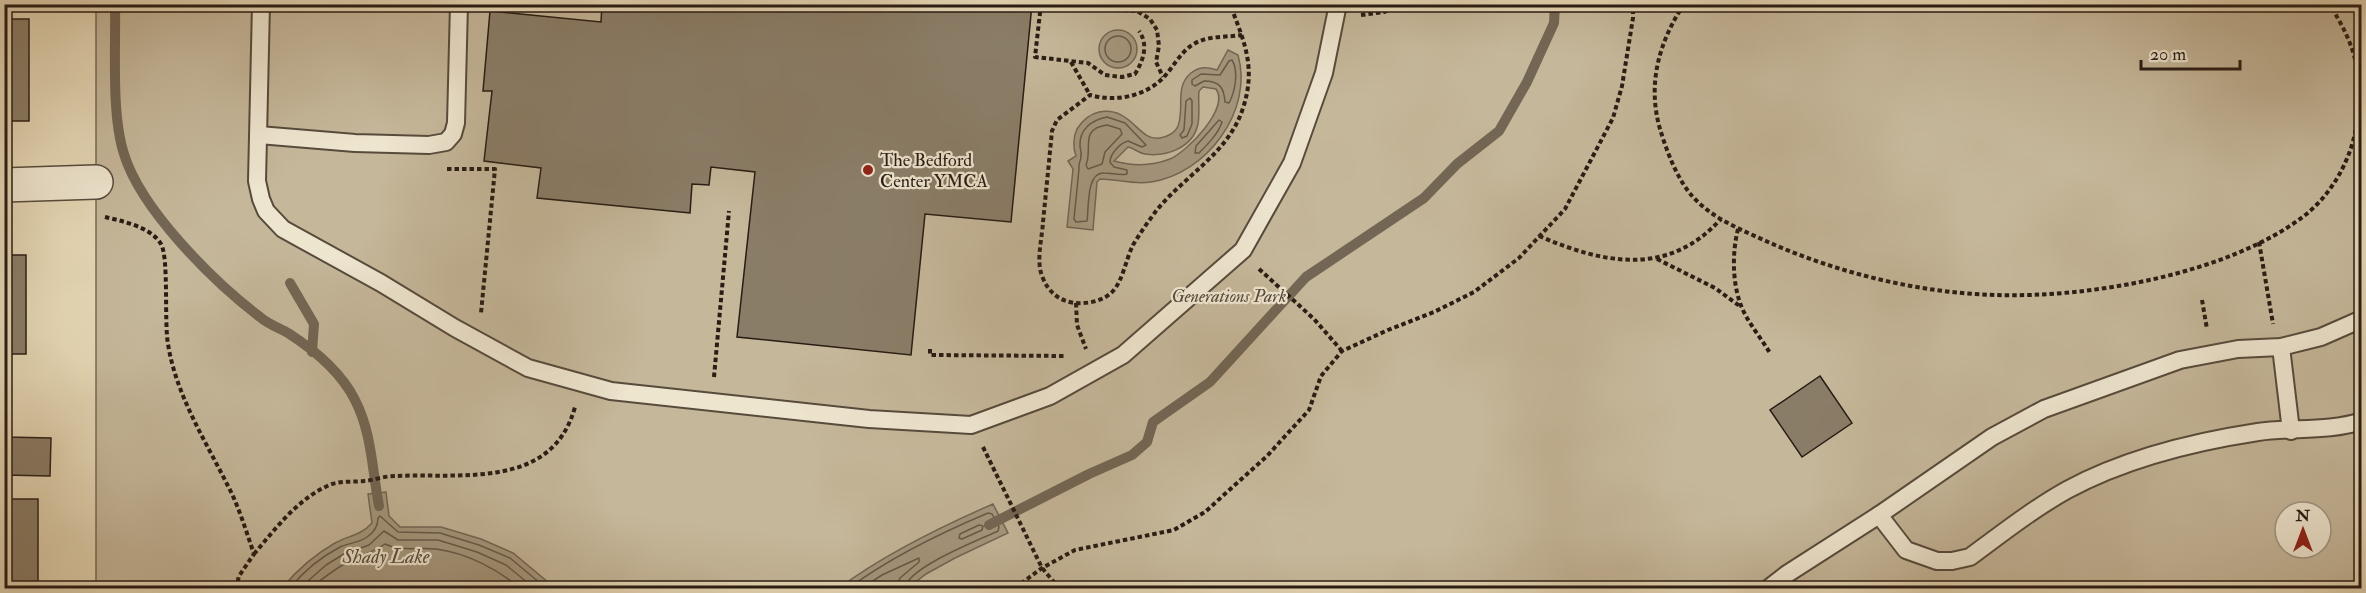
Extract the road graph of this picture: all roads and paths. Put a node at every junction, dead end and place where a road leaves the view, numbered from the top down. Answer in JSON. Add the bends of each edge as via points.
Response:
{"nodes":[{"id":1,"x":261,"y":4,"type":"edge"},
{"id":2,"x":459,"y":4,"type":"edge"},
{"id":3,"x":1041,"y":4,"type":"edge"},
{"id":4,"x":1079,"y":4,"type":"edge"},
{"id":5,"x":1215,"y":4,"type":"edge"},
{"id":6,"x":1243,"y":4,"type":"edge"},
{"id":7,"x":1383,"y":4,"type":"edge"},
{"id":8,"x":1406,"y":4,"type":"edge"},
{"id":9,"x":1633,"y":4,"type":"edge"},
{"id":10,"x":1684,"y":4,"type":"edge"},
{"id":11,"x":2329,"y":4,"type":"edge"},
{"id":12,"x":1231,"y":7,"type":"junction"},
{"id":13,"x":1337,"y":12,"type":"edge"},
{"id":14,"x":1384,"y":12,"type":"junction"},
{"id":15,"x":1139,"y":31,"type":"dead end"},
{"id":16,"x":1242,"y":35,"type":"junction"},
{"id":17,"x":1071,"y":61,"type":"junction"},
{"id":18,"x":1163,"y":78,"type":"junction"},
{"id":19,"x":1090,"y":96,"type":"junction"},
{"id":20,"x":259,"y":135,"type":"junction"},
{"id":21,"x":437,"y":170,"type":"dead end"},
{"id":22,"x":96,"y":182,"type":"dead end"},
{"id":23,"x":4,"y":185,"type":"edge"},
{"id":24,"x":729,"y":211,"type":"dead end"},
{"id":25,"x":105,"y":217,"type":"dead end"},
{"id":26,"x":1721,"y":219,"type":"junction"},
{"id":27,"x":1738,"y":229,"type":"junction"},
{"id":28,"x":1539,"y":236,"type":"junction"},
{"id":29,"x":2259,"y":242,"type":"junction"},
{"id":30,"x":1656,"y":259,"type":"junction"},
{"id":31,"x":1260,"y":270,"type":"dead end"},
{"id":32,"x":1076,"y":303,"type":"junction"},
{"id":33,"x":1742,"y":308,"type":"junction"},
{"id":34,"x":2361,"y":319,"type":"edge"},
{"id":35,"x":478,"y":341,"type":"junction"},
{"id":36,"x":1082,"y":341,"type":"dead end"},
{"id":37,"x":2281,"y":347,"type":"junction"},
{"id":38,"x":930,"y":350,"type":"dead end"},
{"id":39,"x":1088,"y":351,"type":"dead end"},
{"id":40,"x":1342,"y":351,"type":"junction"},
{"id":41,"x":1079,"y":353,"type":"dead end"},
{"id":42,"x":1770,"y":353,"type":"dead end"},
{"id":43,"x":1070,"y":355,"type":"dead end"},
{"id":44,"x":582,"y":383,"type":"junction"},
{"id":45,"x":714,"y":402,"type":"junction"},
{"id":46,"x":2361,"y":421,"type":"edge"},
{"id":47,"x":971,"y":425,"type":"junction"},
{"id":48,"x":2291,"y":431,"type":"junction"},
{"id":49,"x":1879,"y":515,"type":"junction"},
{"id":50,"x":254,"y":554,"type":"junction"},
{"id":51,"x":1042,"y":567,"type":"junction"},
{"id":52,"x":236,"y":588,"type":"edge"},
{"id":53,"x":1015,"y":588,"type":"edge"},
{"id":54,"x":1059,"y":588,"type":"edge"},
{"id":55,"x":1768,"y":588,"type":"edge"}],
"edges":[{"from":1,"to":20,"type":"lane"},
{"from":2,"to":20,"type":"lane","via":[[456,123],[446,142],[355,143]]},
{"from":3,"to":17,"type":"path","via":[[1035,57]]},
{"from":4,"to":18,"type":"path","via":[[1095,9],[1137,11],[1150,19],[1157,30],[1156,62]]},
{"from":5,"to":12,"type":"path"},
{"from":6,"to":12,"type":"path"},
{"from":7,"to":14,"type":"path"},
{"from":8,"to":14,"type":"path"},
{"from":9,"to":28,"type":"path","via":[[1622,86],[1613,118],[1565,209]]},
{"from":10,"to":26,"type":"path","via":[[1657,62],[1656,117],[1677,172],[1693,197]]},
{"from":11,"to":29,"type":"path","via":[[2352,46],[2358,68],[2359,115],[2354,139],[2347,160],[2321,200],[2304,216]]},
{"from":12,"to":16,"type":"path"},
{"from":13,"to":14,"type":"path"},
{"from":13,"to":47,"type":"lane","via":[[1324,73],[1292,163],[1243,250],[1123,355],[1050,396]]},
{"from":15,"to":17,"type":"path","via":[[1145,47],[1135,74],[1105,75],[1088,63]]},
{"from":16,"to":18,"type":"path","via":[[1199,41],[1178,56]]},
{"from":16,"to":32,"type":"path","via":[[1249,83],[1238,124],[1224,144],[1151,218],[1133,246],[1114,290],[1096,301]]},
{"from":17,"to":19,"type":"path"},
{"from":18,"to":19,"type":"path","via":[[1140,93],[1120,99]]},
{"from":19,"to":32,"type":"path","via":[[1062,116],[1052,131],[1040,264],[1046,286],[1054,295]]},
{"from":20,"to":35,"type":"lane","via":[[257,180],[261,199],[266,211],[283,229]]},
{"from":21,"to":35,"type":"path","via":[[495,169]]},
{"from":22,"to":23,"type":"street"},
{"from":24,"to":45,"type":"path","via":[[714,359]]},
{"from":25,"to":50,"type":"path","via":[[126,221],[161,244],[168,344],[177,379],[230,489]]},
{"from":26,"to":27,"type":"path"},
{"from":26,"to":30,"type":"path","via":[[1706,235]]},
{"from":27,"to":29,"type":"path","via":[[1840,269],[1938,290],[1996,295],[2057,294],[2134,283],[2222,260]]},
{"from":27,"to":33,"type":"path","via":[[1734,262]]},
{"from":28,"to":30,"type":"path","via":[[1599,258]]},
{"from":28,"to":40,"type":"path","via":[[1474,292]]},
{"from":29,"to":37,"type":"path","via":[[2272,322]]},
{"from":30,"to":33,"type":"path","via":[[1715,288]]},
{"from":31,"to":40,"type":"path","via":[[1314,319]]},
{"from":32,"to":36,"type":"path"},
{"from":33,"to":42,"type":"path"},
{"from":34,"to":37,"type":"lane","via":[[2321,337]]},
{"from":35,"to":44,"type":"lane","via":[[528,368]]},
{"from":37,"to":48,"type":"lane"},
{"from":37,"to":49,"type":"lane","via":[[2180,360],[2044,409],[1992,437]]},
{"from":38,"to":43,"type":"path","via":[[930,355]]},
{"from":39,"to":41,"type":"path"},
{"from":40,"to":51,"type":"path","via":[[1321,376],[1309,410],[1267,456],[1205,512],[1174,530],[1075,550]]},
{"from":44,"to":45,"type":"lane","via":[[611,391]]},
{"from":44,"to":50,"type":"path","via":[[563,434],[554,447],[533,463],[511,471],[335,483],[314,492]]},
{"from":45,"to":47,"type":"lane","via":[[869,419]]},
{"from":46,"to":48,"type":"lane"},
{"from":47,"to":51,"type":"path"},
{"from":48,"to":49,"type":"lane","via":[[2260,432],[2173,449],[2122,465],[2067,490],[1970,557],[1952,561],[1936,561],[1906,550]]},
{"from":49,"to":55,"type":"lane"},
{"from":50,"to":52,"type":"path"},
{"from":51,"to":53,"type":"path"},
{"from":51,"to":54,"type":"path"}]}
